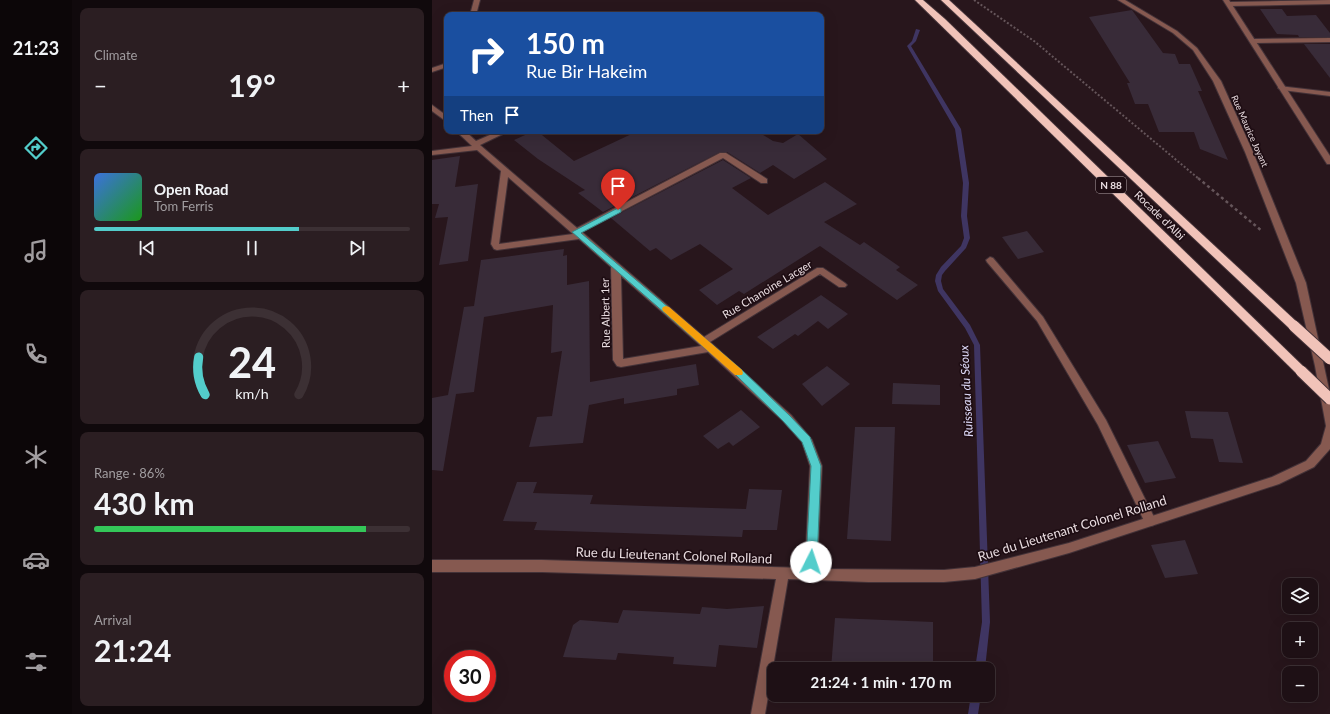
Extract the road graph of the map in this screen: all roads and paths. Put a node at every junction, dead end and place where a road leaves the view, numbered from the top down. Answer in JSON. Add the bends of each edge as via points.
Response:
{"nodes":[{"id":1,"x":477,"y":0,"type":"edge"},
{"id":2,"x":919,"y":0,"type":"edge"},
{"id":3,"x":945,"y":0,"type":"edge"},
{"id":4,"x":974,"y":0,"type":"edge"},
{"id":5,"x":1121,"y":0,"type":"edge"},
{"id":6,"x":1228,"y":2,"type":"edge"},
{"id":7,"x":1330,"y":2,"type":"edge"},
{"id":8,"x":475,"y":12,"type":"edge"},
{"id":9,"x":1330,"y":40,"type":"edge"},
{"id":10,"x":1253,"y":41,"type":"junction"},
{"id":11,"x":444,"y":66,"type":"edge"},
{"id":12,"x":432,"y":70,"type":"edge"},
{"id":13,"x":1282,"y":88,"type":"junction"},
{"id":14,"x":1330,"y":94,"type":"edge"},
{"id":15,"x":432,"y":107,"type":"edge"},
{"id":16,"x":444,"y":117,"type":"edge"},
{"id":17,"x":464,"y":134,"type":"edge"},
{"id":18,"x":499,"y":134,"type":"edge"},
{"id":19,"x":477,"y":145,"type":"junction"},
{"id":20,"x":432,"y":153,"type":"edge"},
{"id":21,"x":1330,"y":162,"type":"edge"},
{"id":22,"x":505,"y":170,"type":"junction"},
{"id":23,"x":764,"y":181,"type":"dead end"},
{"id":24,"x":578,"y":234,"type":"junction"},
{"id":25,"x":1268,"y":236,"type":"dead end"},
{"id":26,"x":990,"y":260,"type":"dead end"},
{"id":27,"x":616,"y":267,"type":"junction"},
{"id":28,"x":842,"y":285,"type":"dead end"},
{"id":29,"x":707,"y":345,"type":"junction"},
{"id":30,"x":1330,"y":359,"type":"edge"},
{"id":31,"x":1330,"y":399,"type":"edge"},
{"id":32,"x":1330,"y":424,"type":"edge"},
{"id":33,"x":1330,"y":429,"type":"edge"},
{"id":34,"x":1150,"y":521,"type":"junction"},
{"id":35,"x":432,"y":566,"type":"edge"},
{"id":36,"x":783,"y":574,"type":"junction"},
{"id":37,"x":811,"y":574,"type":"junction"},
{"id":38,"x":758,"y":714,"type":"edge"}],
"edges":[{"from":1,"to":8,"type":"street"},
{"from":2,"to":31,"type":"highway","name":"Rocade d'Albi","number":"N 88","bridge":true},
{"from":3,"to":30,"type":"highway","name":"Rocade d'Albi","number":"N 88","bridge":true},
{"from":4,"to":25,"type":"path","via":[[1034,41]]},
{"from":5,"to":32,"type":"street","name":"Rue Maurice Joyant","via":[[1175,32],[1195,49],[1217,81],[1249,152],[1301,282]]},
{"from":6,"to":7,"type":"street"},
{"from":6,"to":10,"type":"street"},
{"from":9,"to":10,"type":"street"},
{"from":10,"to":13,"type":"street"},
{"from":11,"to":12,"type":"street"},
{"from":13,"to":14,"type":"street"},
{"from":13,"to":21,"type":"street"},
{"from":15,"to":16,"type":"street"},
{"from":17,"to":19,"type":"street","name":"Rue Albert 1er"},
{"from":18,"to":19,"type":"street"},
{"from":19,"to":20,"type":"street"},
{"from":19,"to":22,"type":"street","name":"Rue Albert 1er"},
{"from":22,"to":24,"type":"street","name":"Rue Albert 1er"},
{"from":22,"to":24,"type":"street","via":[[495,244],[497,247]]},
{"from":23,"to":24,"type":"street","via":[[723,155]]},
{"from":24,"to":27,"type":"street","name":"Rue Albert 1er"},
{"from":26,"to":34,"type":"street","via":[[1040,319],[1102,423]]},
{"from":27,"to":29,"type":"street","name":"Rue Albert 1er"},
{"from":27,"to":29,"type":"street","name":"Rue Albert 1er","via":[[618,360],[621,364]]},
{"from":28,"to":29,"type":"street","name":"Rue Chanoine Lacger","via":[[820,270]]},
{"from":29,"to":37,"type":"street","name":"Rue Albert 1er","via":[[787,418],[807,440],[816,466]]},
{"from":33,"to":34,"type":"street","name":"Rue du Lieutenant Colonel Rolland","via":[[1326,446],[1310,464],[1295,472],[1275,481]]},
{"from":34,"to":37,"type":"street","name":"Rue du Lieutenant Colonel Rolland","via":[[988,571],[944,576]]},
{"from":35,"to":36,"type":"street","name":"Rue du Lieutenant Colonel Rolland","via":[[542,566]]},
{"from":36,"to":37,"type":"street","name":"Rue du Lieutenant Colonel Rolland"},
{"from":36,"to":38,"type":"street"}]}
